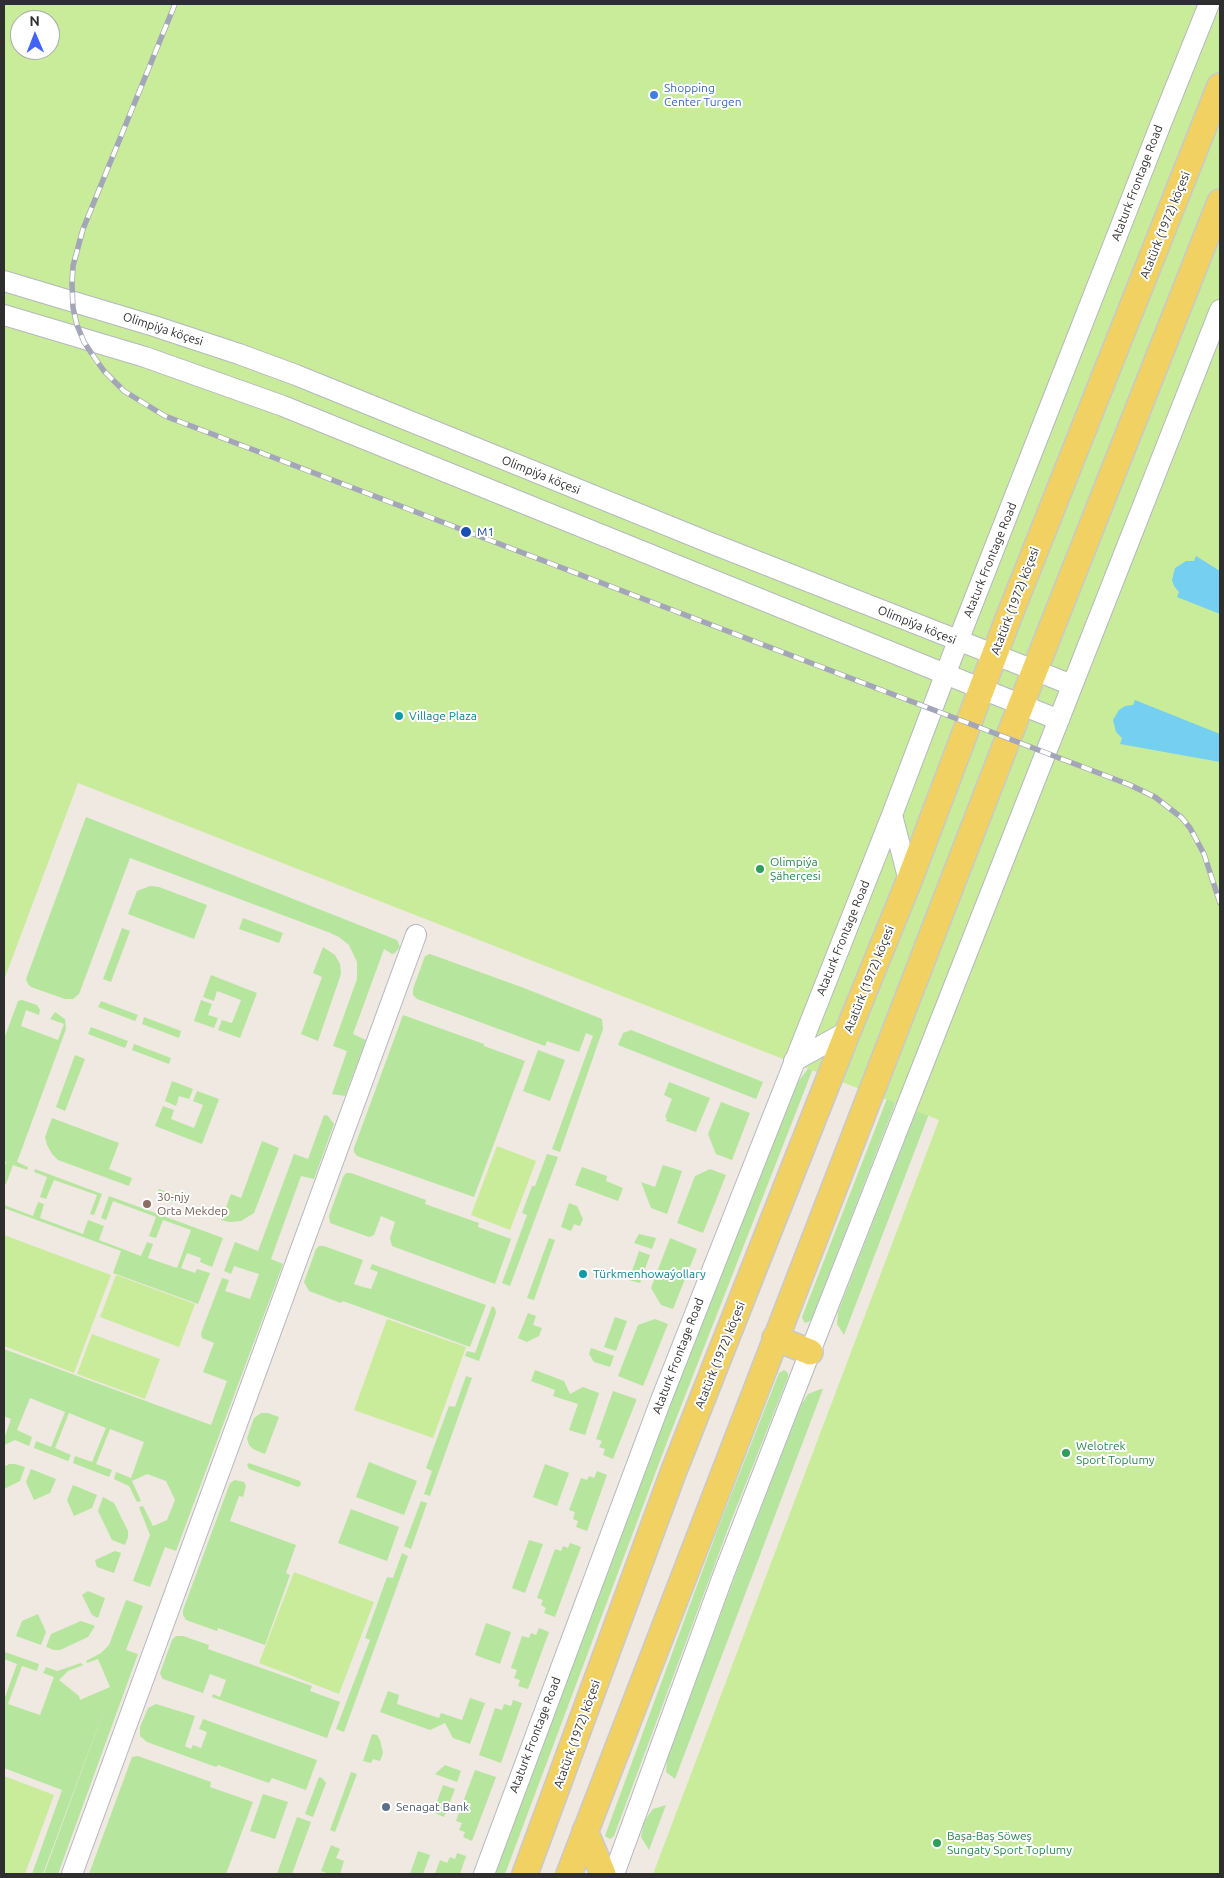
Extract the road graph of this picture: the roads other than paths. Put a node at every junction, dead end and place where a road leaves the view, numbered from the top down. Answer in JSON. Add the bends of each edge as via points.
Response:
{"nodes":[{"id":1,"x":1209,"y":4,"type":"edge"},
{"id":2,"x":1220,"y":86,"type":"edge"},
{"id":3,"x":1220,"y":202,"type":"edge"},
{"id":4,"x":4,"y":281,"type":"edge"},
{"id":5,"x":1220,"y":310,"type":"edge"},
{"id":6,"x":4,"y":315,"type":"edge"},
{"id":7,"x":958,"y":641,"type":"junction"},
{"id":8,"x":994,"y":655,"type":"junction"},
{"id":9,"x":1035,"y":671,"type":"junction"},
{"id":10,"x":946,"y":674,"type":"junction"},
{"id":11,"x":1072,"y":686,"type":"junction"},
{"id":12,"x":981,"y":688,"type":"junction"},
{"id":13,"x":1021,"y":705,"type":"junction"},
{"id":14,"x":1059,"y":720,"type":"junction"},
{"id":15,"x":892,"y":815,"type":"junction"},
{"id":16,"x":909,"y":882,"type":"junction"},
{"id":17,"x":416,"y":934,"type":"dead end"},
{"id":18,"x":848,"y":1031,"type":"junction"},
{"id":19,"x":794,"y":1061,"type":"junction"},
{"id":20,"x":775,"y":1338,"type":"junction"},
{"id":21,"x":810,"y":1352,"type":"junction"},
{"id":22,"x":585,"y":1831,"type":"junction"},
{"id":23,"x":72,"y":1874,"type":"edge"},
{"id":24,"x":484,"y":1874,"type":"edge"},
{"id":25,"x":524,"y":1874,"type":"edge"},
{"id":26,"x":569,"y":1874,"type":"edge"},
{"id":27,"x":603,"y":1874,"type":"edge"},
{"id":28,"x":614,"y":1874,"type":"edge"}],
"edges":[{"from":1,"to":7,"type":"street","name":"Ataturk Frontage Road"},
{"from":2,"to":8,"type":"main road","name":"Atatürk (1972) köçesi"},
{"from":3,"to":9,"type":"main road"},
{"from":4,"to":7,"type":"street","name":"Olimpiýa köçesi","via":[[154,326],[288,372]]},
{"from":5,"to":11,"type":"street"},
{"from":6,"to":10,"type":"street","via":[[145,357],[283,406]]},
{"from":7,"to":8,"type":"street","name":"Olimpiýa köçesi"},
{"from":7,"to":10,"type":"street","name":"Ataturk Frontage Road"},
{"from":8,"to":9,"type":"street","name":"Olimpiýa köçesi"},
{"from":8,"to":12,"type":"main road","name":"Atatürk (1972) köçesi"},
{"from":9,"to":11,"type":"street","name":"Olimpiýa köçesi"},
{"from":9,"to":13,"type":"main road"},
{"from":10,"to":12,"type":"street"},
{"from":10,"to":15,"type":"street","name":"Ataturk Frontage Road"},
{"from":11,"to":14,"type":"street"},
{"from":12,"to":13,"type":"street"},
{"from":12,"to":16,"type":"main road","name":"Atatürk (1972) köçesi"},
{"from":13,"to":14,"type":"street"},
{"from":13,"to":20,"type":"main road"},
{"from":14,"to":21,"type":"street"},
{"from":15,"to":16,"type":"street"},
{"from":15,"to":19,"type":"street","name":"Ataturk Frontage Road"},
{"from":16,"to":18,"type":"main road","name":"Atatürk (1972) köçesi"},
{"from":17,"to":23,"type":"street"},
{"from":18,"to":19,"type":"street"},
{"from":18,"to":25,"type":"main road","name":"Atatürk (1972) köçesi","via":[[673,1473]]},
{"from":19,"to":24,"type":"street","name":"Ataturk Frontage Road","via":[[661,1400]]},
{"from":20,"to":21,"type":"main road"},
{"from":20,"to":22,"type":"main road"},
{"from":21,"to":28,"type":"street","via":[[723,1576]]},
{"from":22,"to":26,"type":"main road"},
{"from":22,"to":27,"type":"main road"}]}
